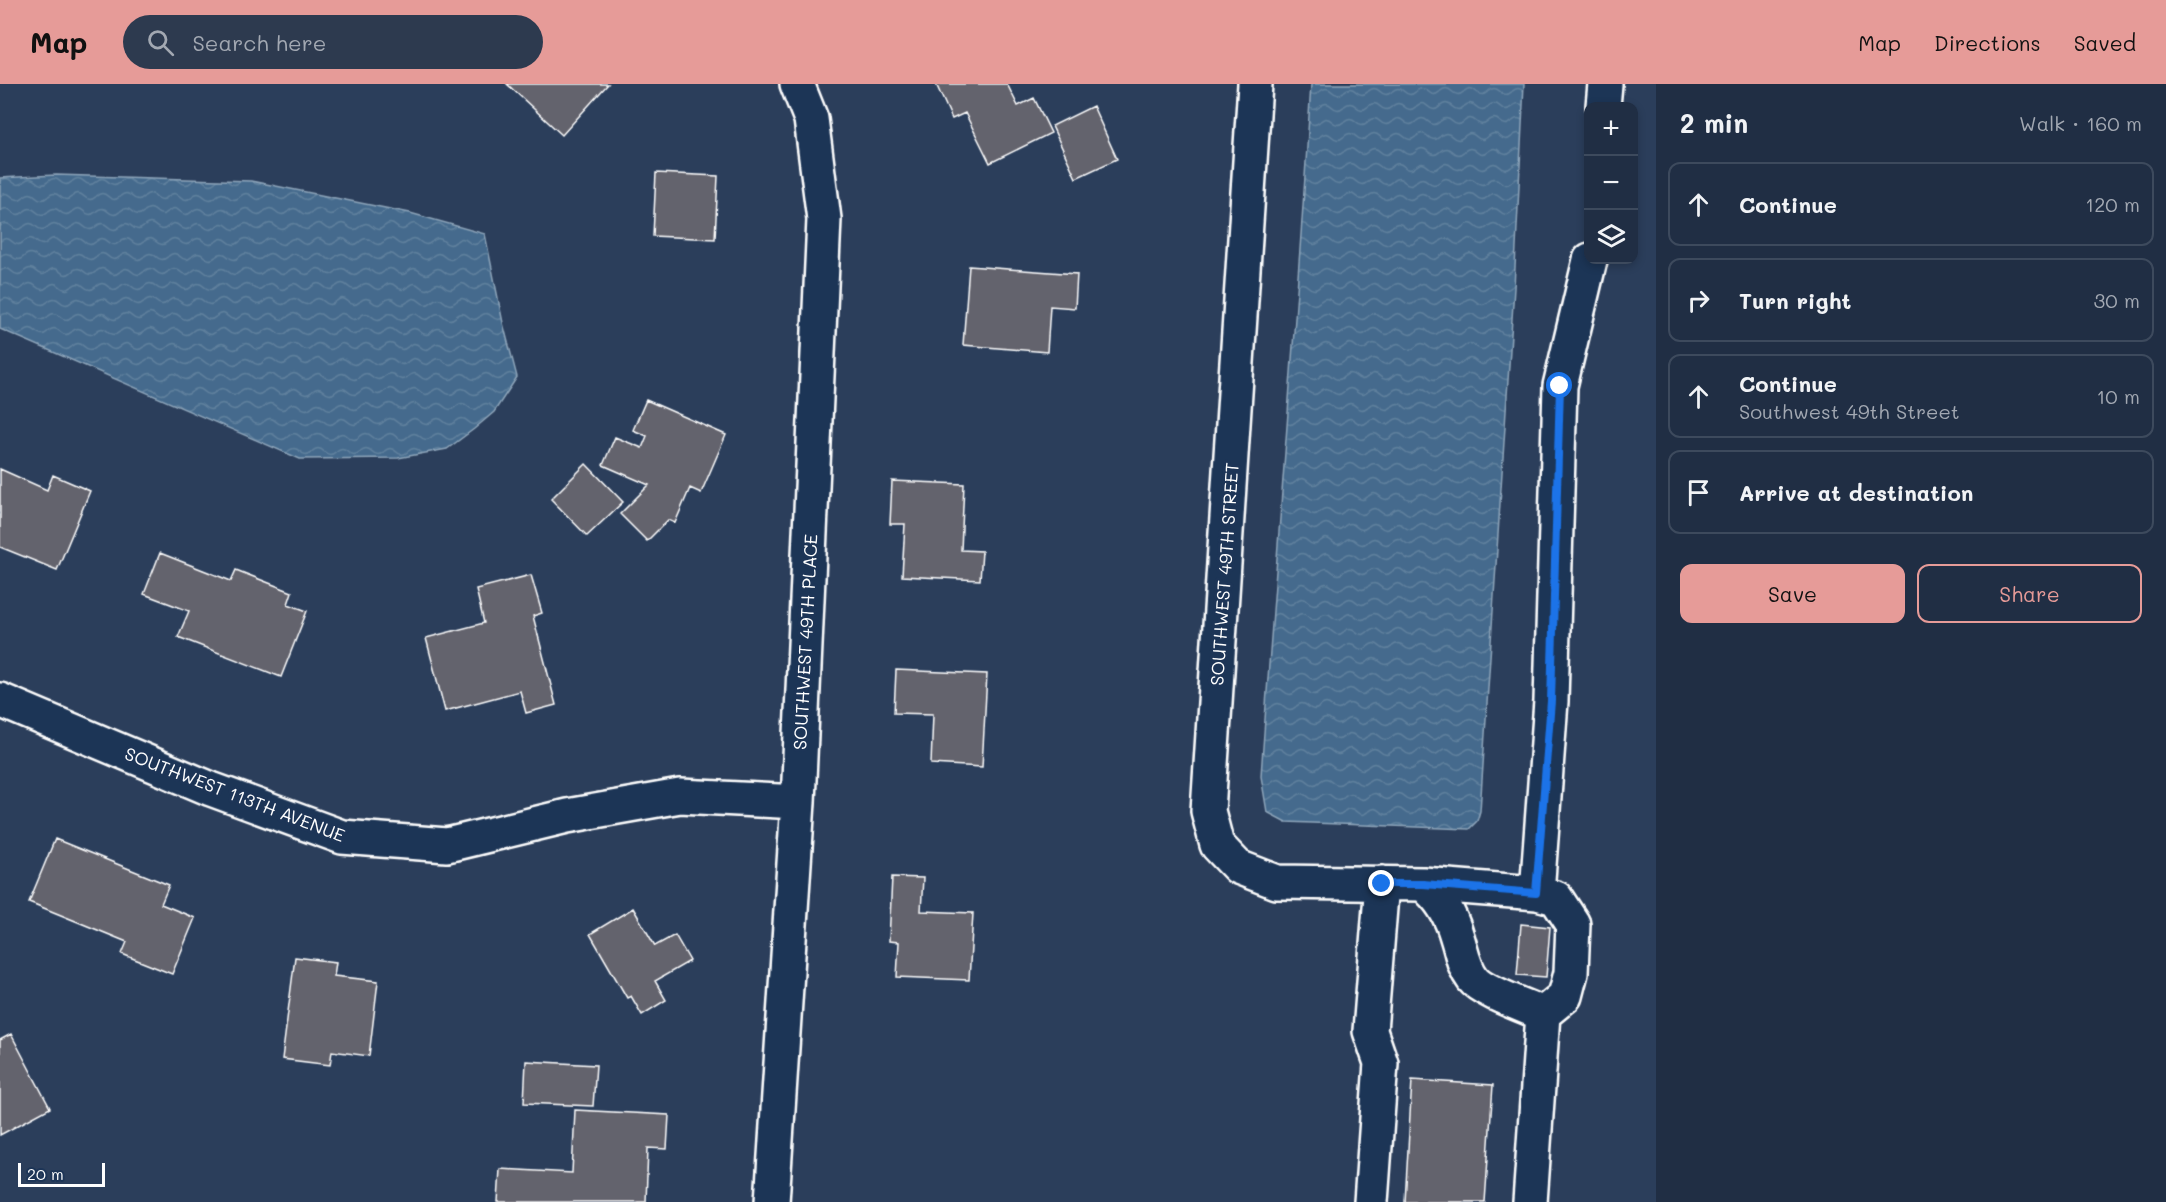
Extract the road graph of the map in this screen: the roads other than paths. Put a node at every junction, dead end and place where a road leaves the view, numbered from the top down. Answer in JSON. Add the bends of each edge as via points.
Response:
{"nodes":[{"id":1,"x":798,"y":84,"type":"edge"},
{"id":2,"x":1255,"y":84,"type":"edge"},
{"id":3,"x":1605,"y":84,"type":"edge"},
{"id":4,"x":1603,"y":102,"type":"edge"},
{"id":5,"x":1589,"y":264,"type":"edge"},
{"id":6,"x":0,"y":700,"type":"edge"},
{"id":7,"x":798,"y":802,"type":"junction"},
{"id":8,"x":1382,"y":884,"type":"junction"},
{"id":9,"x":1423,"y":884,"type":"junction"},
{"id":10,"x":1536,"y":893,"type":"junction"},
{"id":11,"x":1544,"y":1014,"type":"junction"},
{"id":12,"x":772,"y":1202,"type":"edge"},
{"id":13,"x":1371,"y":1202,"type":"edge"},
{"id":14,"x":1530,"y":1202,"type":"edge"}],
"edges":[{"from":1,"to":7,"type":"street","name":"SOUTHWEST 49TH PLACE","via":[[811,119],[824,219]]},
{"from":2,"to":8,"type":"street","name":"SOUTHWEST 49TH STREET","via":[[1209,811],[1217,846],[1238,867],[1277,882]]},
{"from":3,"to":4,"type":"street"},
{"from":5,"to":10,"type":"street","via":[[1560,386],[1551,701]]},
{"from":6,"to":7,"type":"street","name":"SOUTHWEST 113TH AVENUE","via":[[211,789],[342,837],[447,845],[567,816],[680,796]]},
{"from":7,"to":12,"type":"street","name":"SOUTHWEST 49TH PLACE"},
{"from":8,"to":9,"type":"street","name":"SOUTHWEST 49TH STREET"},
{"from":8,"to":13,"type":"street","via":[[1370,1032],[1380,1064]]},
{"from":9,"to":10,"type":"street","name":"SOUTHWEST 49TH STREET"},
{"from":9,"to":11,"type":"street","via":[[1436,894],[1447,911],[1464,963],[1475,982]]},
{"from":10,"to":11,"type":"street","via":[[1556,898],[1573,924],[1571,973],[1565,996]]},
{"from":11,"to":14,"type":"street"}]}
